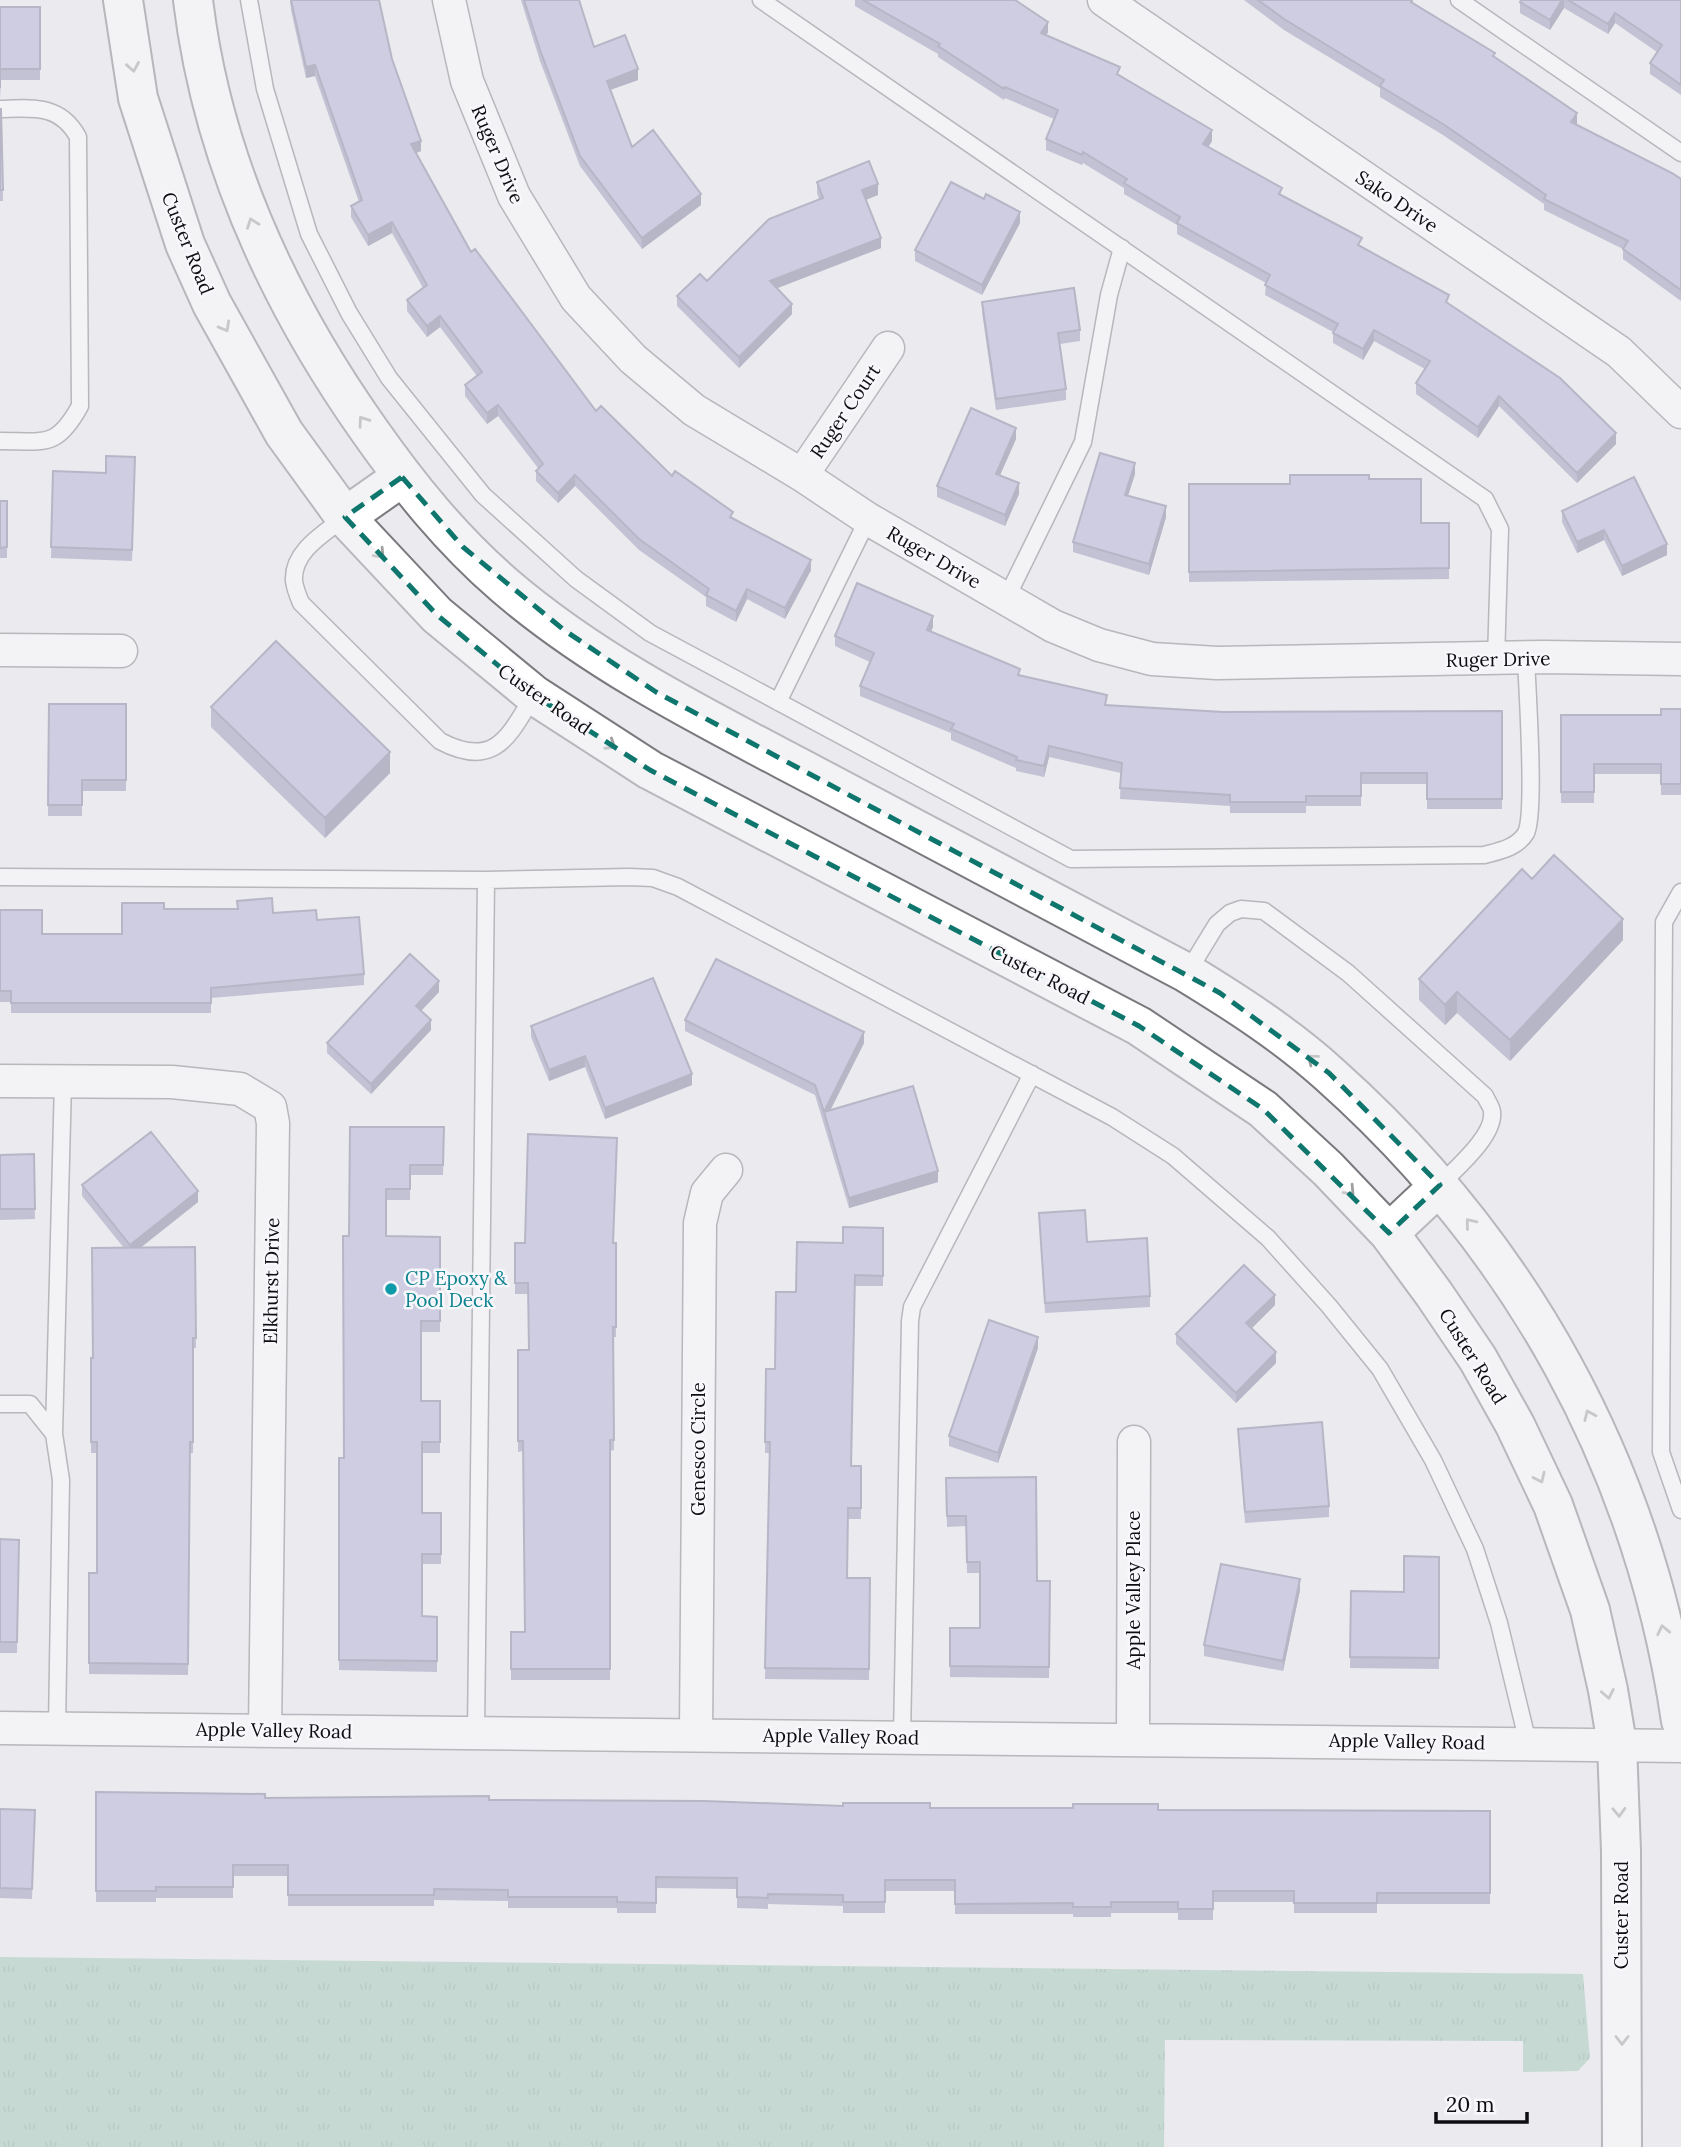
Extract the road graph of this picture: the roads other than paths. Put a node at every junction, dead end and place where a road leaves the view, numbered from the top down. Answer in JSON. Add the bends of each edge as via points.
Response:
{"nodes":[{"id":1,"x":122,"y":0,"type":"edge"},
{"id":2,"x":193,"y":0,"type":"edge"},
{"id":3,"x":249,"y":0,"type":"edge"},
{"id":4,"x":449,"y":0,"type":"edge"},
{"id":5,"x":761,"y":0,"type":"edge"},
{"id":6,"x":1104,"y":0,"type":"edge"},
{"id":7,"x":1459,"y":0,"type":"edge"},
{"id":8,"x":0,"y":108,"type":"edge"},
{"id":9,"x":1681,"y":153,"type":"edge"},
{"id":10,"x":1122,"y":248,"type":"junction"},
{"id":11,"x":888,"y":348,"type":"dead end"},
{"id":12,"x":1681,"y":412,"type":"edge"},
{"id":13,"x":0,"y":441,"type":"edge"},
{"id":14,"x":802,"y":475,"type":"junction"},
{"id":15,"x":402,"y":477,"type":"junction"},
{"id":16,"x":345,"y":517,"type":"junction"},
{"id":17,"x":868,"y":519,"type":"junction"},
{"id":18,"x":1006,"y":599,"type":"junction"},
{"id":19,"x":0,"y":650,"type":"edge"},
{"id":20,"x":121,"y":650,"type":"dead end"},
{"id":21,"x":1511,"y":658,"type":"junction"},
{"id":22,"x":1681,"y":659,"type":"edge"},
{"id":23,"x":534,"y":695,"type":"junction"},
{"id":24,"x":778,"y":702,"type":"junction"},
{"id":25,"x":0,"y":877,"type":"edge"},
{"id":26,"x":486,"y":880,"type":"junction"},
{"id":27,"x":1681,"y":892,"type":"edge"},
{"id":28,"x":1187,"y":972,"type":"junction"},
{"id":29,"x":1032,"y":1074,"type":"junction"},
{"id":30,"x":0,"y":1081,"type":"edge"},
{"id":31,"x":63,"y":1081,"type":"junction"},
{"id":32,"x":726,"y":1170,"type":"dead end"},
{"id":33,"x":1440,"y":1185,"type":"junction"},
{"id":34,"x":1389,"y":1233,"type":"junction"},
{"id":35,"x":0,"y":1404,"type":"edge"},
{"id":36,"x":54,"y":1434,"type":"junction"},
{"id":37,"x":1134,"y":1442,"type":"dead end"},
{"id":38,"x":1681,"y":1510,"type":"edge"},
{"id":39,"x":1681,"y":1721,"type":"edge"},
{"id":40,"x":0,"y":1728,"type":"edge"},
{"id":41,"x":57,"y":1728,"type":"junction"},
{"id":42,"x":265,"y":1730,"type":"junction"},
{"id":43,"x":476,"y":1732,"type":"junction"},
{"id":44,"x":696,"y":1735,"type":"junction"},
{"id":45,"x":902,"y":1737,"type":"junction"},
{"id":46,"x":1133,"y":1739,"type":"junction"},
{"id":47,"x":1528,"y":1742,"type":"junction"},
{"id":48,"x":1617,"y":1744,"type":"junction"},
{"id":49,"x":1681,"y":1745,"type":"edge"},
{"id":50,"x":1622,"y":2147,"type":"edge"}],
"edges":[{"from":1,"to":16,"type":"main road","name":"Custer Road","one_way":true,"via":[[138,98],[185,244],[212,304],[284,433]]},
{"from":15,"to":2,"type":"main road","one_way":true,"via":[[334,380],[262,248],[210,95]]},
{"from":3,"to":24,"type":"lane","via":[[265,89],[309,233],[349,313],[389,378],[483,495],[576,579],[650,633]]},
{"from":4,"to":14,"type":"street","name":"Ruger Drive","via":[[467,81],[514,196],[576,298],[633,359],[694,410]]},
{"from":5,"to":10,"type":"lane"},
{"from":6,"to":12,"type":"street","name":"Sako Drive","via":[[1619,352]]},
{"from":7,"to":9,"type":"lane"},
{"from":8,"to":13,"type":"lane","via":[[55,113],[78,137],[80,406],[63,434],[49,441]]},
{"from":10,"to":18,"type":"lane","via":[[1083,442]]},
{"from":10,"to":21,"type":"lane","via":[[1485,499],[1500,529]]},
{"from":11,"to":14,"type":"street","name":"Ruger Court"},
{"from":14,"to":17,"type":"street","name":"Ruger Drive"},
{"from":15,"to":16,"type":"main road"},
{"from":15,"to":28,"type":"main road","via":[[463,547],[507,587],[656,692]]},
{"from":16,"to":23,"type":"main road","name":"Custer Road","one_way":true,"via":[[437,615]]},
{"from":16,"to":23,"type":"lane","via":[[305,549],[295,565],[300,603],[440,741],[452,748],[494,749],[510,734]]},
{"from":17,"to":18,"type":"street","name":"Ruger Drive"},
{"from":17,"to":24,"type":"lane"},
{"from":18,"to":21,"type":"street","name":"Ruger Drive","via":[[1087,640],[1153,659],[1217,663]]},
{"from":19,"to":20,"type":"street"},
{"from":21,"to":22,"type":"street","name":"Ruger Drive"},
{"from":21,"to":24,"type":"lane","via":[[1530,803],[1526,832],[1510,848],[1483,855],[1071,859]]},
{"from":23,"to":34,"type":"main road","name":"Custer Road","one_way":true,"via":[[650,770],[1139,1026],[1263,1109]]},
{"from":25,"to":26,"type":"lane"},
{"from":26,"to":29,"type":"lane","via":[[653,878]]},
{"from":26,"to":43,"type":"lane"},
{"from":27,"to":38,"type":"lane","via":[[1664,922],[1661,1438]]},
{"from":33,"to":28,"type":"main road","one_way":true,"via":[[1329,1073]]},
{"from":28,"to":33,"type":"lane","via":[[1217,924],[1230,913],[1254,909],[1264,911],[1348,972],[1485,1097],[1493,1110],[1483,1139]]},
{"from":29,"to":45,"type":"lane","via":[[912,1307]]},
{"from":29,"to":47,"type":"lane","via":[[1173,1156],[1268,1238],[1380,1369],[1433,1460],[1475,1549],[1499,1623]]},
{"from":30,"to":31,"type":"street","name":"Elkhurst Drive"},
{"from":31,"to":36,"type":"lane"},
{"from":31,"to":42,"type":"street","name":"Elkhurst Drive","via":[[172,1082],[240,1089],[270,1107]]},
{"from":32,"to":44,"type":"street","name":"Genesco Circle","via":[[707,1193],[700,1223]]},
{"from":33,"to":34,"type":"main road"},
{"from":39,"to":33,"type":"main road","one_way":true,"via":[[1641,1544],[1609,1459],[1536,1315]]},
{"from":34,"to":48,"type":"main road","name":"Custer Road","one_way":true,"via":[[1478,1359],[1553,1505],[1590,1611]]},
{"from":35,"to":36,"type":"lane","via":[[30,1404]]},
{"from":36,"to":41,"type":"lane","via":[[61,1480]]},
{"from":37,"to":46,"type":"street","name":"Apple Valley Place"},
{"from":40,"to":41,"type":"street","name":"Apple Valley Road"},
{"from":41,"to":42,"type":"street","name":"Apple Valley Road"},
{"from":42,"to":43,"type":"street","name":"Apple Valley Road"},
{"from":43,"to":44,"type":"street","name":"Apple Valley Road"},
{"from":44,"to":45,"type":"street","name":"Apple Valley Road"},
{"from":45,"to":46,"type":"street","name":"Apple Valley Road"},
{"from":46,"to":47,"type":"street","name":"Apple Valley Road"},
{"from":47,"to":48,"type":"street","name":"Apple Valley Road"},
{"from":48,"to":49,"type":"street","name":"Apple Valley Road"},
{"from":48,"to":50,"type":"main road","name":"Custer Road","one_way":true}]}
